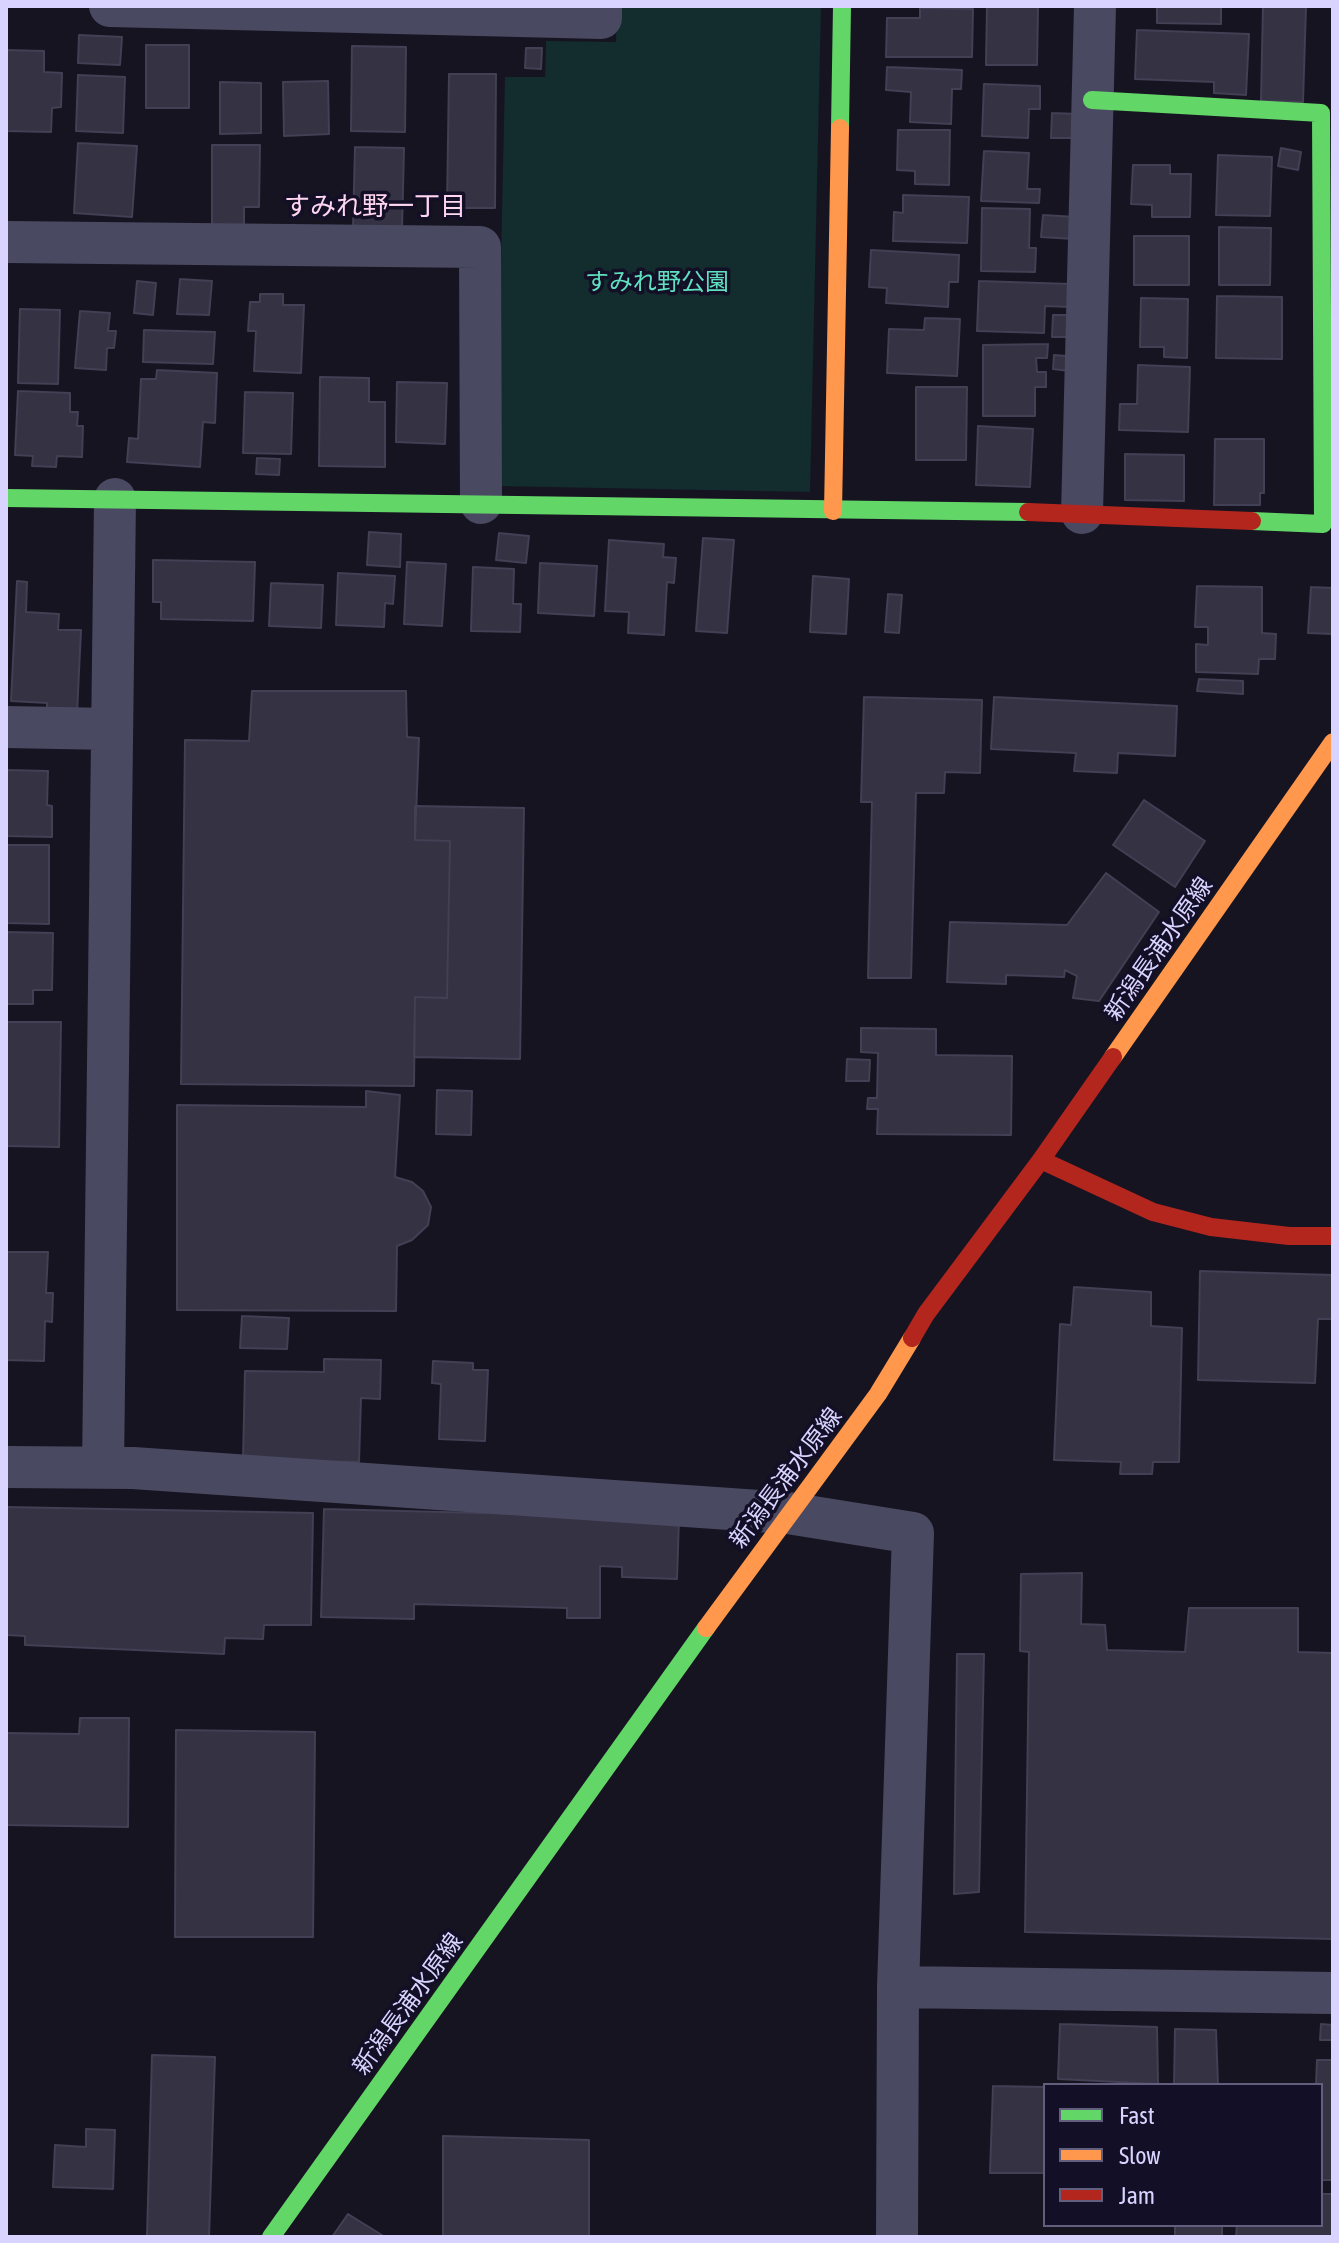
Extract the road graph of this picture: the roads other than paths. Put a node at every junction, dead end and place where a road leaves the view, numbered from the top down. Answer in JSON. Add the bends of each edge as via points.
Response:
{"nodes":[{"id":1,"x":110,"y":6,"type":"edge"},
{"id":2,"x":601,"y":6,"type":"edge"},
{"id":3,"x":842,"y":6,"type":"edge"},
{"id":4,"x":1095,"y":6,"type":"edge"},
{"id":5,"x":1092,"y":100,"type":"junction"},
{"id":6,"x":6,"y":242,"type":"edge"},
{"id":7,"x":6,"y":498,"type":"edge"},
{"id":8,"x":115,"y":499,"type":"junction"},
{"id":9,"x":481,"y":503,"type":"junction"},
{"id":10,"x":833,"y":511,"type":"junction"},
{"id":11,"x":1082,"y":513,"type":"junction"},
{"id":12,"x":6,"y":727,"type":"edge"},
{"id":13,"x":112,"y":729,"type":"junction"},
{"id":14,"x":1333,"y":742,"type":"edge"},
{"id":15,"x":1041,"y":1160,"type":"junction"},
{"id":16,"x":1333,"y":1236,"type":"edge"},
{"id":17,"x":6,"y":1467,"type":"edge"},
{"id":18,"x":103,"y":1467,"type":"junction"},
{"id":19,"x":788,"y":1513,"type":"junction"},
{"id":20,"x":898,"y":1987,"type":"junction"},
{"id":21,"x":1333,"y":1993,"type":"edge"},
{"id":22,"x":271,"y":2237,"type":"edge"},
{"id":23,"x":897,"y":2237,"type":"edge"}],
"edges":[{"from":1,"to":2,"type":"street","via":[[601,18]]},
{"from":3,"to":10,"type":"street"},
{"from":4,"to":5,"type":"street"},
{"from":5,"to":11,"type":"street"},
{"from":5,"to":11,"type":"street","via":[[1321,113],[1323,524]]},
{"from":6,"to":9,"type":"street","via":[[480,247]]},
{"from":7,"to":8,"type":"street"},
{"from":8,"to":9,"type":"street"},
{"from":8,"to":13,"type":"street"},
{"from":9,"to":10,"type":"street"},
{"from":10,"to":11,"type":"street"},
{"from":12,"to":13,"type":"street"},
{"from":13,"to":18,"type":"street"},
{"from":14,"to":15,"type":"street","name":"新潟長浦水原線"},
{"from":15,"to":16,"type":"street","via":[[1153,1212],[1211,1227]]},
{"from":15,"to":19,"type":"street","name":"新潟長浦水原線"},
{"from":17,"to":18,"type":"street"},
{"from":18,"to":19,"type":"street"},
{"from":19,"to":20,"type":"street","via":[[913,1533]]},
{"from":19,"to":22,"type":"street","name":"新潟長浦水原線"},
{"from":20,"to":21,"type":"street"},
{"from":20,"to":23,"type":"street"}]}
